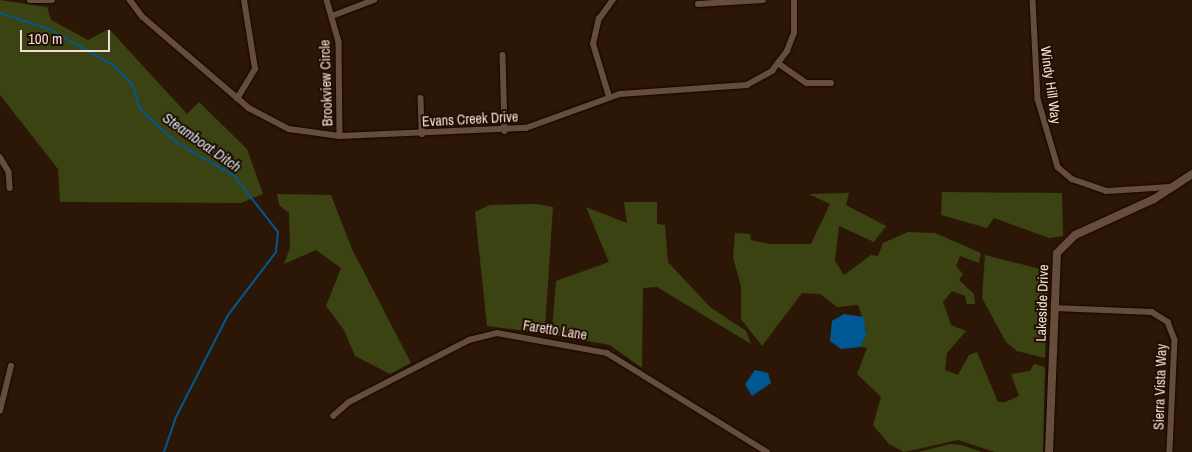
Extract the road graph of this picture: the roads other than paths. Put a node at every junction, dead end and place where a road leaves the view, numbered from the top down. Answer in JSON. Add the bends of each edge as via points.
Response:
{"nodes":[{"id":1,"x":30,"y":0,"type":"edge"},
{"id":2,"x":52,"y":0,"type":"edge"},
{"id":3,"x":130,"y":0,"type":"edge"},
{"id":4,"x":244,"y":0,"type":"edge"},
{"id":5,"x":327,"y":0,"type":"edge"},
{"id":6,"x":374,"y":0,"type":"edge"},
{"id":7,"x":613,"y":0,"type":"edge"},
{"id":8,"x":763,"y":0,"type":"edge"},
{"id":9,"x":794,"y":0,"type":"edge"},
{"id":10,"x":1033,"y":0,"type":"edge"},
{"id":11,"x":698,"y":4,"type":"dead end"},
{"id":12,"x":332,"y":16,"type":"junction"},
{"id":13,"x":503,"y":55,"type":"dead end"},
{"id":14,"x":778,"y":63,"type":"junction"},
{"id":15,"x":831,"y":83,"type":"dead end"},
{"id":16,"x":609,"y":97,"type":"junction"},
{"id":17,"x":421,"y":98,"type":"dead end"},
{"id":18,"x":237,"y":99,"type":"junction"},
{"id":19,"x":505,"y":131,"type":"junction"},
{"id":20,"x":422,"y":134,"type":"junction"},
{"id":21,"x":340,"y":136,"type":"junction"},
{"id":22,"x":0,"y":158,"type":"edge"},
{"id":23,"x":1192,"y":174,"type":"edge"},
{"id":24,"x":1174,"y":187,"type":"junction"},
{"id":25,"x":10,"y":188,"type":"dead end"},
{"id":26,"x":1054,"y":308,"type":"junction"},
{"id":27,"x":11,"y":366,"type":"dead end"},
{"id":28,"x":0,"y":411,"type":"edge"},
{"id":29,"x":332,"y":416,"type":"dead end"},
{"id":30,"x":767,"y":452,"type":"edge"},
{"id":31,"x":1049,"y":452,"type":"edge"},
{"id":32,"x":1170,"y":452,"type":"edge"}],
"edges":[{"from":1,"to":2,"type":"street"},
{"from":3,"to":18,"type":"street","name":"Evans Creek Drive","via":[[143,17]]},
{"from":4,"to":18,"type":"street","via":[[255,69]]},
{"from":5,"to":12,"type":"street","name":"Brookview Circle"},
{"from":6,"to":12,"type":"street"},
{"from":7,"to":16,"type":"street","via":[[599,19],[593,44]]},
{"from":8,"to":11,"type":"street"},
{"from":9,"to":14,"type":"street","name":"Evans Creek Drive","via":[[794,33]]},
{"from":10,"to":24,"type":"street","name":"Windy Hill Way","via":[[1038,99],[1058,167],[1072,179],[1106,191],[1132,193]]},
{"from":12,"to":21,"type":"street","name":"Brookview Circle","via":[[340,56]]},
{"from":13,"to":19,"type":"street"},
{"from":14,"to":15,"type":"street","via":[[807,84]]},
{"from":14,"to":16,"type":"street","name":"Evans Creek Drive","via":[[764,77],[742,86]]},
{"from":16,"to":19,"type":"street","name":"Evans Creek Drive","via":[[541,125]]},
{"from":17,"to":20,"type":"street"},
{"from":18,"to":21,"type":"street","name":"Evans Creek Drive","via":[[289,129]]},
{"from":19,"to":20,"type":"street","name":"Evans Creek Drive"},
{"from":20,"to":21,"type":"street","name":"Evans Creek Drive"},
{"from":22,"to":25,"type":"street","via":[[9,172]]},
{"from":23,"to":24,"type":"street","name":"Lakeside Drive"},
{"from":24,"to":26,"type":"street","name":"Lakeside Drive","via":[[1062,245],[1055,264]]},
{"from":26,"to":31,"type":"street","name":"Lakeside Drive"},
{"from":26,"to":32,"type":"street","name":"Sierra Vista Way","via":[[1152,312],[1168,322],[1175,340]]},
{"from":27,"to":28,"type":"street"},
{"from":29,"to":30,"type":"street","name":"Faretto Lane","via":[[349,402],[461,344],[497,333],[607,353]]}]}
